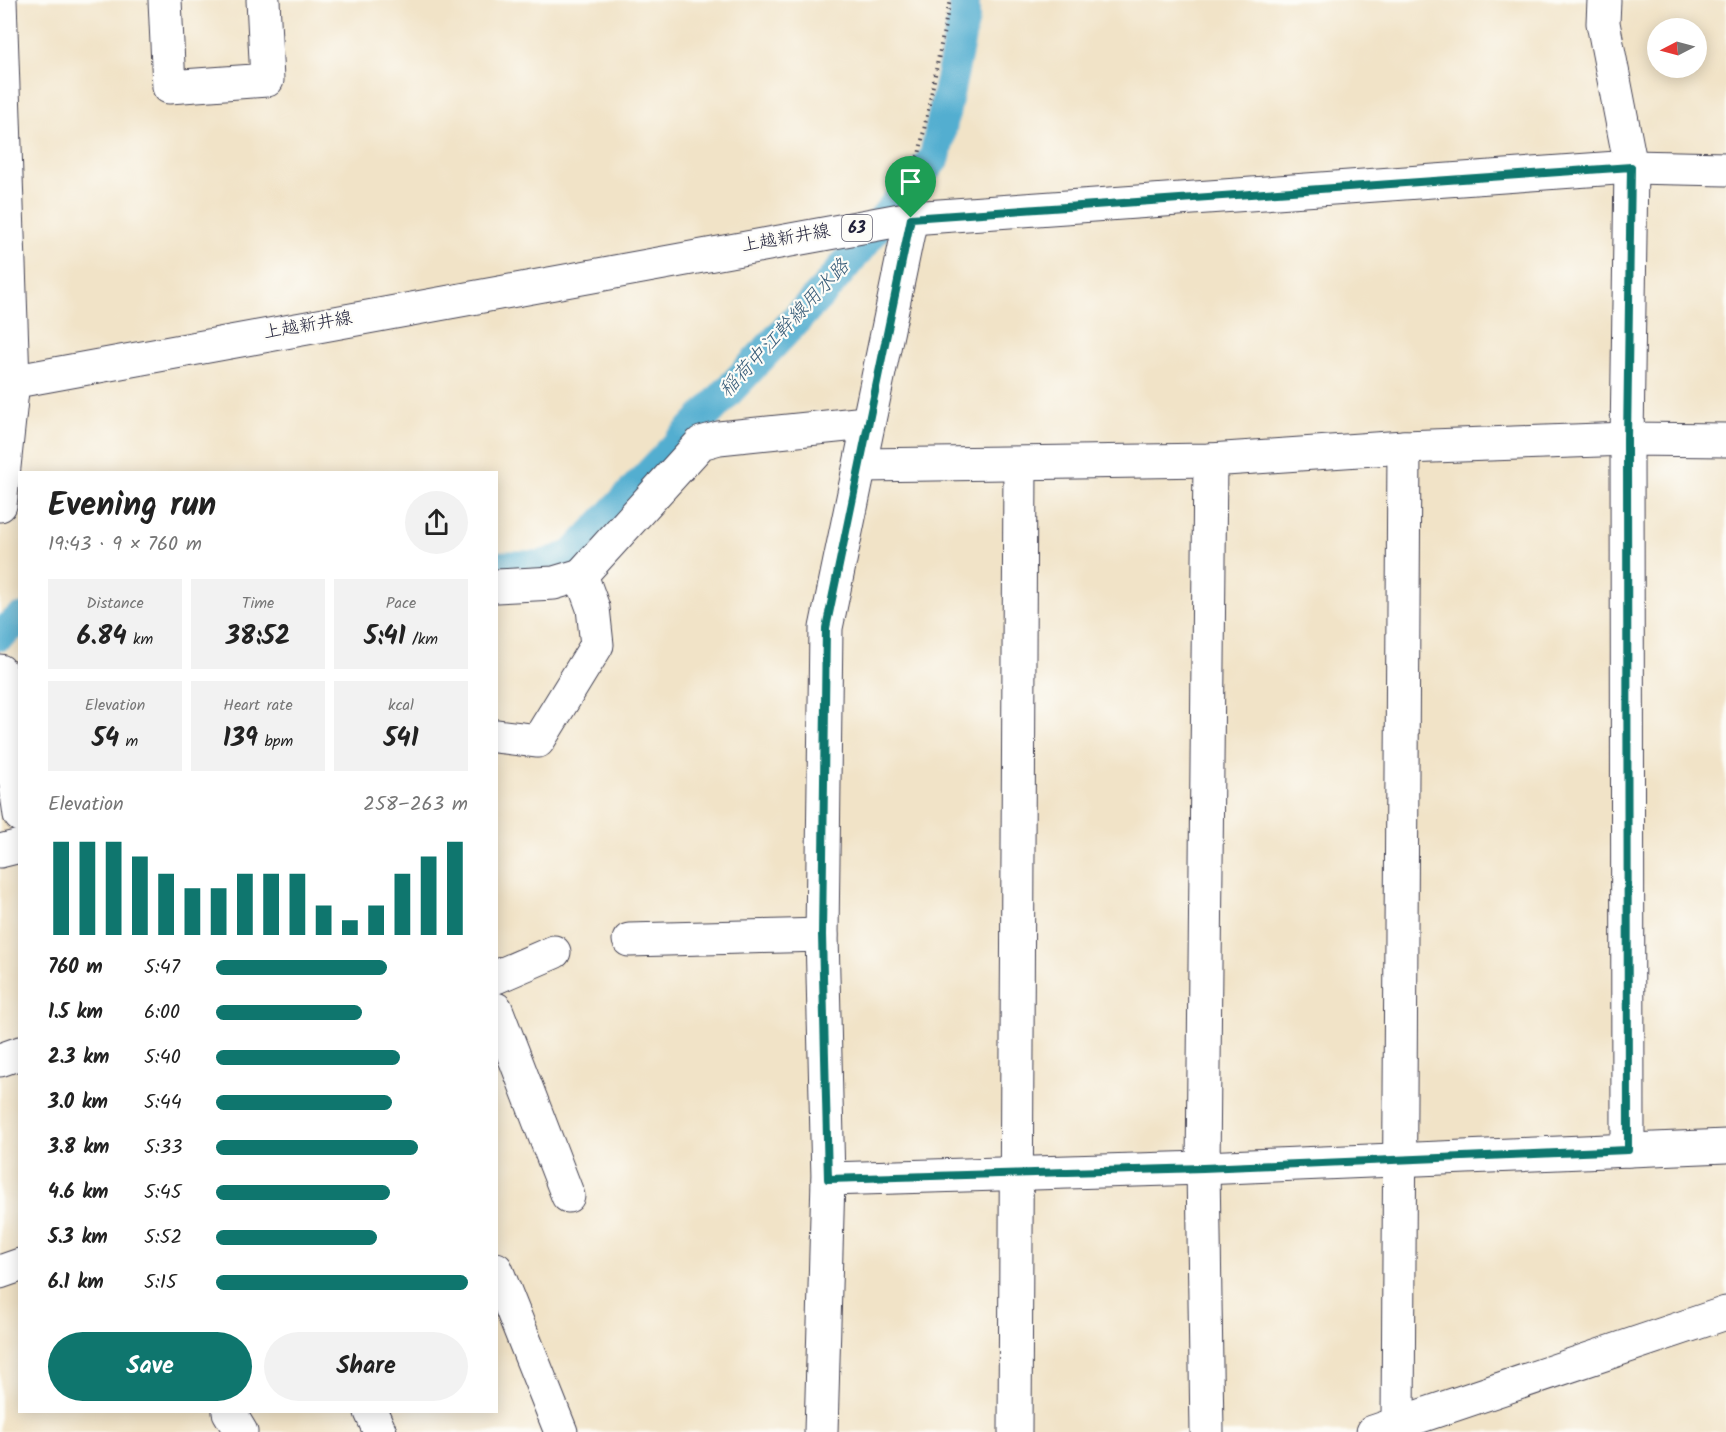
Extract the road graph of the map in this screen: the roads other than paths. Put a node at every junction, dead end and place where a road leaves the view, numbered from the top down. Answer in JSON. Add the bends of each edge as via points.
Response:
{"nodes":[{"id":1,"x":0,"y":0,"type":"edge"},
{"id":2,"x":165,"y":0,"type":"edge"},
{"id":3,"x":263,"y":0,"type":"edge"},
{"id":4,"x":1604,"y":0,"type":"edge"},
{"id":5,"x":1631,"y":167,"type":"junction"},
{"id":6,"x":1726,"y":169,"type":"edge"},
{"id":7,"x":4,"y":214,"type":"edge"},
{"id":8,"x":911,"y":218,"type":"junction"},
{"id":9,"x":7,"y":382,"type":"edge"},
{"id":10,"x":866,"y":423,"type":"junction"},
{"id":11,"x":1627,"y":439,"type":"junction"},
{"id":12,"x":1726,"y":440,"type":"edge"},
{"id":13,"x":1404,"y":447,"type":"junction"},
{"id":14,"x":1210,"y":460,"type":"junction"},
{"id":15,"x":1020,"y":464,"type":"junction"},
{"id":16,"x":862,"y":465,"type":"junction"},
{"id":17,"x":0,"y":505,"type":"edge"},
{"id":18,"x":580,"y":575,"type":"junction"},
{"id":19,"x":498,"y":586,"type":"edge"},
{"id":20,"x":5,"y":683,"type":"edge"},
{"id":21,"x":498,"y":736,"type":"edge"},
{"id":22,"x":18,"y":797,"type":"edge"},
{"id":23,"x":18,"y":846,"type":"edge"},
{"id":24,"x":0,"y":851,"type":"edge"},
{"id":25,"x":822,"y":935,"type":"junction"},
{"id":26,"x":628,"y":940,"type":"dead end"},
{"id":27,"x":554,"y":952,"type":"dead end"},
{"id":28,"x":498,"y":976,"type":"edge"},
{"id":29,"x":498,"y":1014,"type":"edge"},
{"id":30,"x":18,"y":1054,"type":"edge"},
{"id":31,"x":0,"y":1060,"type":"edge"},
{"id":32,"x":1726,"y":1146,"type":"edge"},
{"id":33,"x":1628,"y":1150,"type":"junction"},
{"id":34,"x":1398,"y":1159,"type":"junction"},
{"id":35,"x":1203,"y":1168,"type":"junction"},
{"id":36,"x":1014,"y":1173,"type":"junction"},
{"id":37,"x":828,"y":1179,"type":"junction"},
{"id":38,"x":568,"y":1196,"type":"dead end"},
{"id":39,"x":18,"y":1266,"type":"edge"},
{"id":40,"x":0,"y":1272,"type":"edge"},
{"id":41,"x":498,"y":1274,"type":"edge"},
{"id":42,"x":1726,"y":1312,"type":"edge"},
{"id":43,"x":230,"y":1413,"type":"edge"},
{"id":44,"x":371,"y":1413,"type":"edge"},
{"id":45,"x":1386,"y":1427,"type":"edge"},
{"id":46,"x":242,"y":1432,"type":"edge"},
{"id":47,"x":380,"y":1432,"type":"edge"},
{"id":48,"x":561,"y":1432,"type":"edge"},
{"id":49,"x":821,"y":1432,"type":"edge"},
{"id":50,"x":1015,"y":1432,"type":"edge"},
{"id":51,"x":1207,"y":1432,"type":"edge"}],
"edges":[{"from":1,"to":7,"type":"street"},
{"from":2,"to":3,"type":"street","via":[[169,87],[267,80]]},
{"from":4,"to":5,"type":"street","via":[[1603,23]]},
{"from":5,"to":6,"type":"street","name":"上越新井線","number":"63"},
{"from":5,"to":8,"type":"street","name":"上越新井線","number":"63"},
{"from":5,"to":11,"type":"street"},
{"from":7,"to":9,"type":"street"},
{"from":8,"to":9,"type":"street","name":"上越新井線","number":"63"},
{"from":8,"to":10,"type":"street"},
{"from":9,"to":17,"type":"street"},
{"from":10,"to":16,"type":"street"},
{"from":10,"to":18,"type":"street","via":[[700,443]]},
{"from":11,"to":12,"type":"street"},
{"from":11,"to":13,"type":"street"},
{"from":11,"to":33,"type":"street"},
{"from":13,"to":14,"type":"street"},
{"from":13,"to":34,"type":"street"},
{"from":14,"to":15,"type":"street"},
{"from":14,"to":35,"type":"street"},
{"from":15,"to":16,"type":"street"},
{"from":15,"to":36,"type":"street"},
{"from":16,"to":25,"type":"street","via":[[826,628]]},
{"from":18,"to":19,"type":"street","via":[[554,584]]},
{"from":18,"to":21,"type":"street","via":[[593,608],[597,645],[538,741]]},
{"from":20,"to":22,"type":"street"},
{"from":23,"to":24,"type":"street"},
{"from":25,"to":26,"type":"street"},
{"from":25,"to":37,"type":"street"},
{"from":27,"to":28,"type":"street"},
{"from":29,"to":38,"type":"street"},
{"from":30,"to":31,"type":"street"},
{"from":32,"to":33,"type":"street"},
{"from":33,"to":34,"type":"street"},
{"from":34,"to":35,"type":"street"},
{"from":34,"to":45,"type":"street"},
{"from":35,"to":36,"type":"street"},
{"from":35,"to":51,"type":"street"},
{"from":36,"to":37,"type":"street"},
{"from":36,"to":50,"type":"street"},
{"from":37,"to":49,"type":"street"},
{"from":39,"to":40,"type":"street"},
{"from":41,"to":48,"type":"street"},
{"from":42,"to":45,"type":"street"},
{"from":43,"to":46,"type":"street"},
{"from":44,"to":47,"type":"street"}]}
